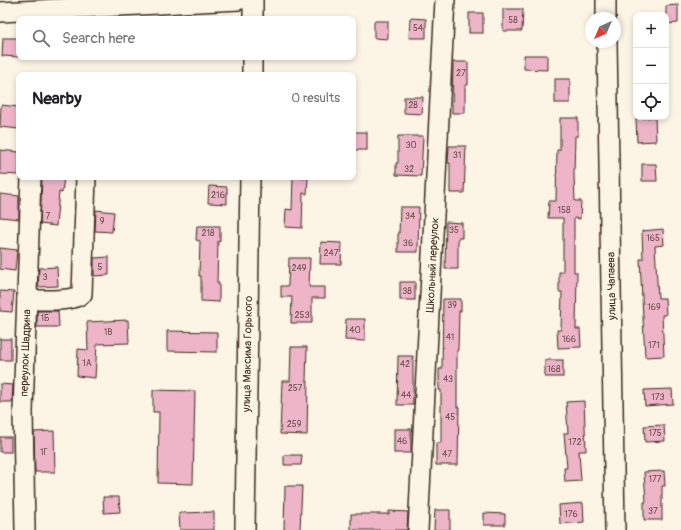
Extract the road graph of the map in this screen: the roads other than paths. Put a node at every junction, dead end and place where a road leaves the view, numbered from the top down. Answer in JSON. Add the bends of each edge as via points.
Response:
{"nodes":[{"id":1,"x":239,"y":0,"type":"edge"},
{"id":2,"x":253,"y":0,"type":"edge"},
{"id":3,"x":445,"y":0,"type":"edge"},
{"id":4,"x":606,"y":0,"type":"edge"},
{"id":5,"x":0,"y":12,"type":"edge"},
{"id":6,"x":606,"y":12,"type":"edge"},
{"id":7,"x":253,"y":16,"type":"edge"},
{"id":8,"x":607,"y":48,"type":"edge"},
{"id":9,"x":252,"y":60,"type":"edge"},
{"id":10,"x":252,"y":72,"type":"edge"},
{"id":11,"x":31,"y":180,"type":"edge"},
{"id":12,"x":86,"y":180,"type":"edge"},
{"id":13,"x":250,"y":180,"type":"edge"},
{"id":14,"x":27,"y":300,"type":"junction"},
{"id":15,"x":25,"y":530,"type":"edge"},
{"id":16,"x":245,"y":530,"type":"edge"},
{"id":17,"x":418,"y":530,"type":"edge"},
{"id":18,"x":615,"y":530,"type":"edge"}],
"edges":[{"from":1,"to":5,"type":"street"},
{"from":2,"to":7,"type":"street"},
{"from":3,"to":17,"type":"street","name":"Школьный переулок"},
{"from":4,"to":6,"type":"street"},
{"from":8,"to":18,"type":"street","name":"улица Чапаева"},
{"from":9,"to":10,"type":"street"},
{"from":11,"to":14,"type":"street","name":"переулок Шадрина"},
{"from":12,"to":14,"type":"street","via":[[82,294],[64,299]]},
{"from":13,"to":16,"type":"street","name":"улица Максима Горького"},
{"from":14,"to":15,"type":"street","name":"переулок Шадрина","via":[[23,412]]}]}
